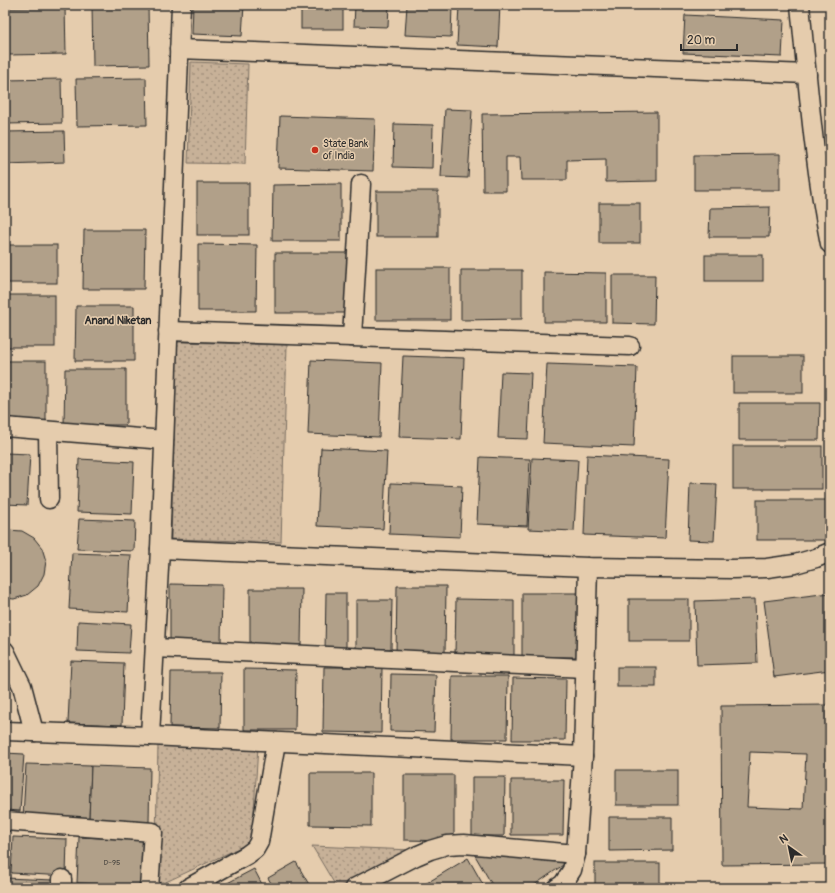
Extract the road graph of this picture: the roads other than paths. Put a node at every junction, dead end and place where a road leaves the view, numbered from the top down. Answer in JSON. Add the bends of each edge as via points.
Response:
{"nodes":[{"id":1,"x":181,"y":5,"type":"edge"},
{"id":2,"x":800,"y":5,"type":"edge"},
{"id":3,"x":179,"y":50,"type":"junction"},
{"id":4,"x":806,"y":74,"type":"junction"},
{"id":5,"x":361,"y":184,"type":"dead end"},
{"id":6,"x":827,"y":211,"type":"edge"},
{"id":7,"x":830,"y":244,"type":"edge"},
{"id":8,"x":168,"y":331,"type":"junction"},
{"id":9,"x":352,"y":337,"type":"junction"},
{"id":10,"x":630,"y":346,"type":"dead end"},
{"id":11,"x":5,"y":427,"type":"edge"},
{"id":12,"x":48,"y":431,"type":"junction"},
{"id":13,"x":164,"y":440,"type":"junction"},
{"id":14,"x":49,"y":499,"type":"dead end"},
{"id":15,"x":160,"y":549,"type":"junction"},
{"id":16,"x":830,"y":552,"type":"edge"},
{"id":17,"x":588,"y":567,"type":"junction"},
{"id":18,"x":155,"y":648,"type":"junction"},
{"id":19,"x":5,"y":651,"type":"edge"},
{"id":20,"x":585,"y":668,"type":"junction"},
{"id":21,"x":5,"y":731,"type":"edge"},
{"id":22,"x":34,"y":732,"type":"junction"},
{"id":23,"x":150,"y":736,"type":"junction"},
{"id":24,"x":276,"y":742,"type":"junction"},
{"id":25,"x":583,"y":756,"type":"junction"},
{"id":26,"x":5,"y":821,"type":"edge"},
{"id":27,"x":576,"y":854,"type":"junction"},
{"id":28,"x":148,"y":888,"type":"edge"},
{"id":29,"x":188,"y":888,"type":"edge"},
{"id":30,"x":354,"y":888,"type":"edge"},
{"id":31,"x":557,"y":888,"type":"edge"}],
"edges":[{"from":1,"to":3,"type":"street"},
{"from":2,"to":4,"type":"street"},
{"from":3,"to":4,"type":"street"},
{"from":3,"to":8,"type":"street"},
{"from":4,"to":6,"type":"street","via":[[815,151]]},
{"from":5,"to":9,"type":"street"},
{"from":6,"to":7,"type":"street"},
{"from":8,"to":9,"type":"street"},
{"from":8,"to":13,"type":"street"},
{"from":9,"to":10,"type":"street"},
{"from":11,"to":12,"type":"street"},
{"from":12,"to":13,"type":"street"},
{"from":12,"to":14,"type":"street"},
{"from":13,"to":15,"type":"street"},
{"from":15,"to":17,"type":"street"},
{"from":15,"to":18,"type":"street"},
{"from":16,"to":17,"type":"street","via":[[795,564],[767,568]]},
{"from":17,"to":20,"type":"street"},
{"from":18,"to":20,"type":"street"},
{"from":18,"to":23,"type":"street"},
{"from":19,"to":22,"type":"street","via":[[22,686]]},
{"from":20,"to":25,"type":"street"},
{"from":21,"to":22,"type":"street"},
{"from":22,"to":23,"type":"street"},
{"from":23,"to":24,"type":"street"},
{"from":24,"to":25,"type":"street"},
{"from":24,"to":29,"type":"street","via":[[259,842],[255,849],[247,856]]},
{"from":25,"to":27,"type":"street"},
{"from":26,"to":28,"type":"street","via":[[153,832]]},
{"from":27,"to":30,"type":"street","via":[[464,844],[447,845],[416,856]]},
{"from":27,"to":31,"type":"street","via":[[572,870],[563,884]]}]}
